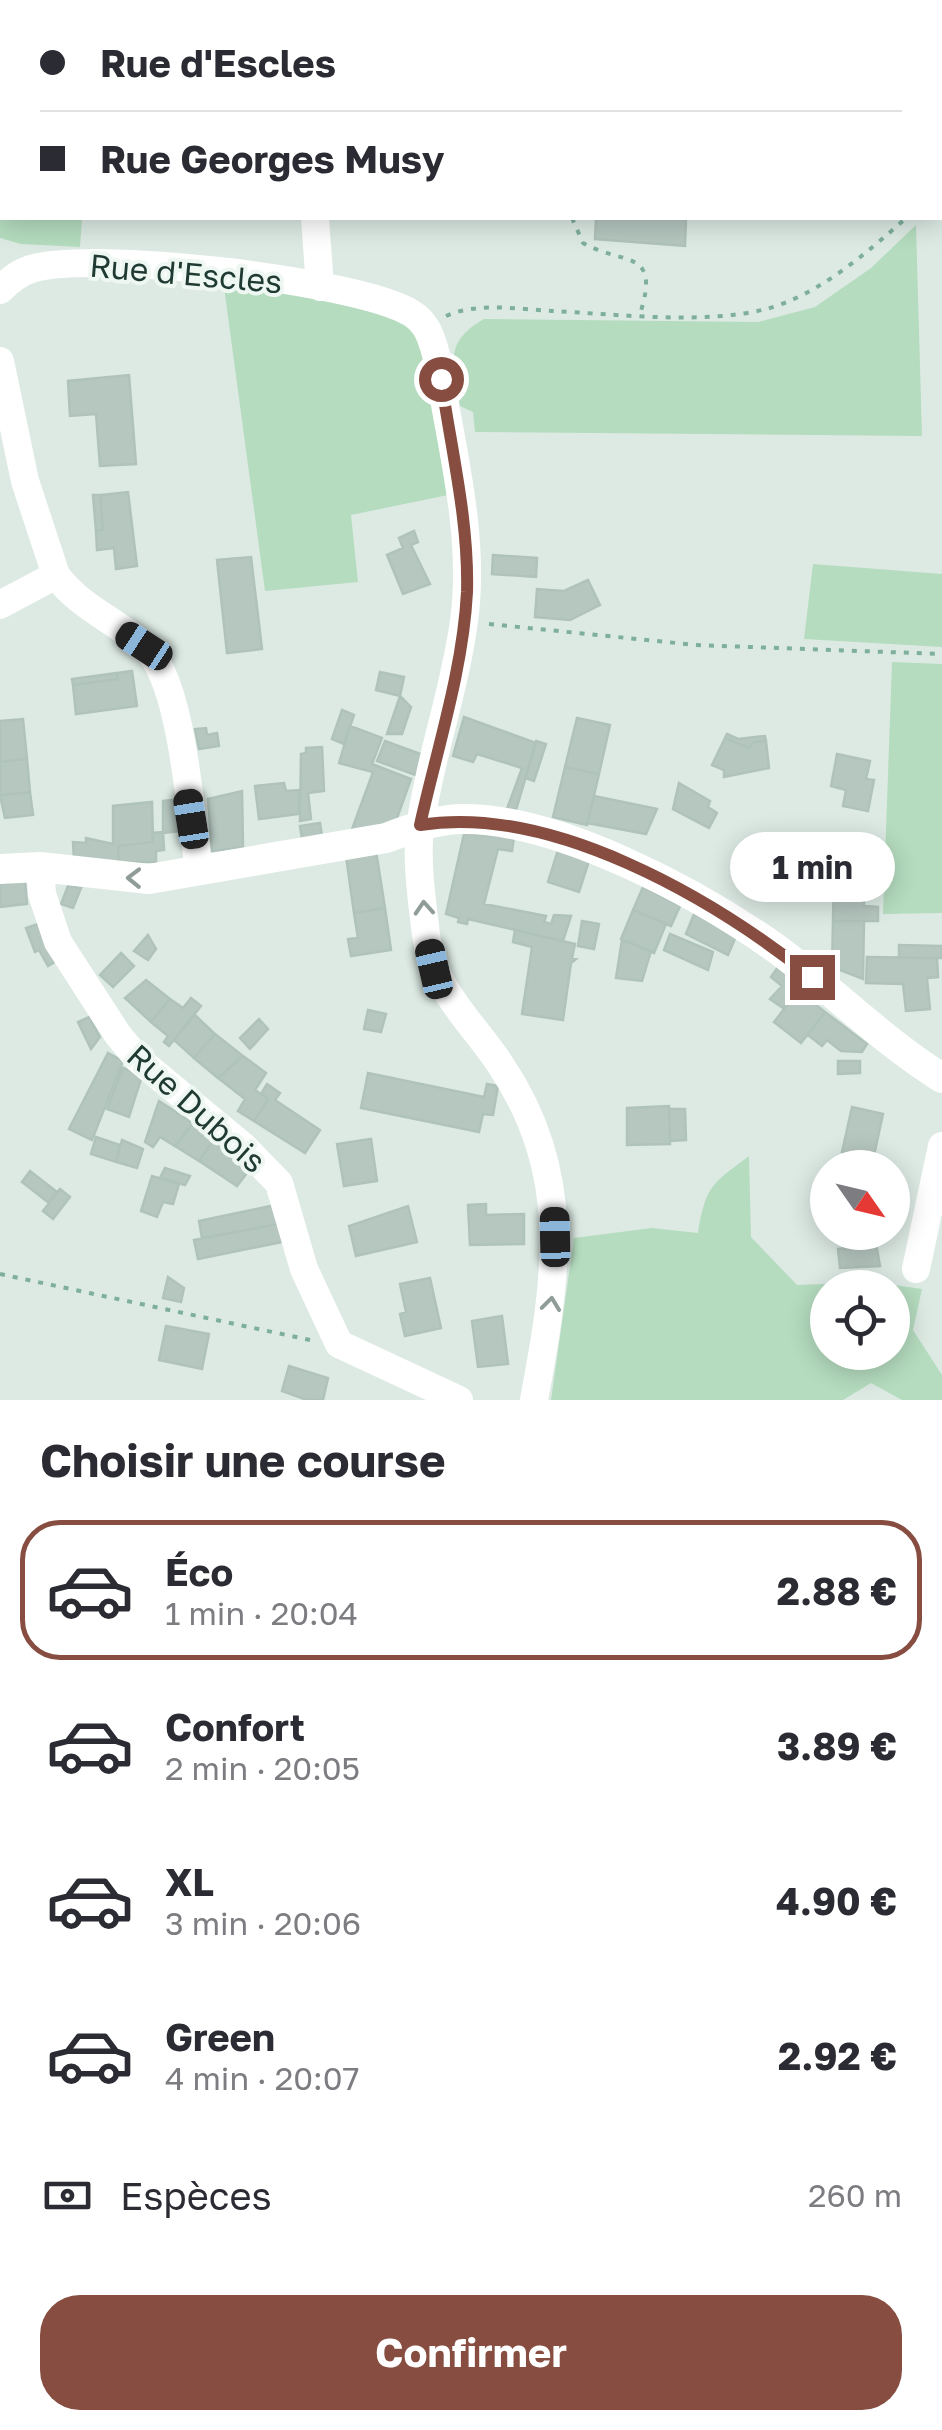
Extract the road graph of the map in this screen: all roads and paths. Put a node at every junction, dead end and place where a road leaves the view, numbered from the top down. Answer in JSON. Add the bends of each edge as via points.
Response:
{"nodes":[{"id":1,"x":315,"y":220,"type":"edge"},
{"id":2,"x":573,"y":220,"type":"edge"},
{"id":3,"x":903,"y":220,"type":"edge"},
{"id":4,"x":320,"y":288,"type":"junction"},
{"id":5,"x":0,"y":290,"type":"edge"},
{"id":6,"x":640,"y":314,"type":"junction"},
{"id":7,"x":425,"y":326,"type":"junction"},
{"id":8,"x":0,"y":361,"type":"edge"},
{"id":9,"x":6,"y":427,"type":"edge"},
{"id":10,"x":56,"y":575,"type":"junction"},
{"id":11,"x":0,"y":604,"type":"edge"},
{"id":12,"x":464,"y":621,"type":"junction"},
{"id":13,"x":942,"y":654,"type":"edge"},
{"id":14,"x":420,"y":825,"type":"junction"},
{"id":15,"x":40,"y":867,"type":"junction"},
{"id":16,"x":0,"y":868,"type":"edge"},
{"id":17,"x":200,"y":869,"type":"junction"},
{"id":18,"x":942,"y":1078,"type":"edge"},
{"id":19,"x":942,"y":1146,"type":"edge"},
{"id":20,"x":916,"y":1269,"type":"dead end"},
{"id":21,"x":0,"y":1274,"type":"edge"},
{"id":22,"x":340,"y":1344,"type":"junction"},
{"id":23,"x":459,"y":1400,"type":"edge"},
{"id":24,"x":534,"y":1400,"type":"edge"}],
"edges":[{"from":1,"to":4,"type":"street","name":"Rue d'Escles"},
{"from":2,"to":6,"type":"path","via":[[583,243],[636,260],[646,274]]},
{"from":3,"to":6,"type":"path","via":[[826,280],[768,308]]},
{"from":4,"to":5,"type":"street","name":"Rue d'Escles","via":[[195,268],[84,262],[34,268]]},
{"from":4,"to":7,"type":"street","name":"Rue d'Escles","via":[[382,302],[412,313]]},
{"from":6,"to":7,"type":"path","via":[[477,308]]},
{"from":7,"to":12,"type":"street","via":[[438,358],[458,488],[467,569]]},
{"from":8,"to":9,"type":"street"},
{"from":9,"to":10,"type":"street"},
{"from":10,"to":11,"type":"street"},
{"from":10,"to":17,"type":"street","via":[[70,594],[159,662],[171,691]]},
{"from":12,"to":13,"type":"path","via":[[696,645]]},
{"from":12,"to":14,"type":"street"},
{"from":14,"to":17,"type":"street","via":[[371,841]]},
{"from":14,"to":18,"type":"street","via":[[462,819],[514,824],[632,867],[772,946],[900,1052]]},
{"from":24,"to":14,"type":"street","one_way":true,"via":[[556,1267],[549,1177],[533,1120],[434,969]]},
{"from":15,"to":16,"type":"street"},
{"from":17,"to":15,"type":"street","one_way":true,"via":[[149,879]]},
{"from":15,"to":22,"type":"street","name":"Rue Dubois","via":[[58,942],[118,1035],[278,1184],[304,1269]]},
{"from":19,"to":20,"type":"street"},
{"from":21,"to":22,"type":"path"},
{"from":22,"to":23,"type":"street"}]}
